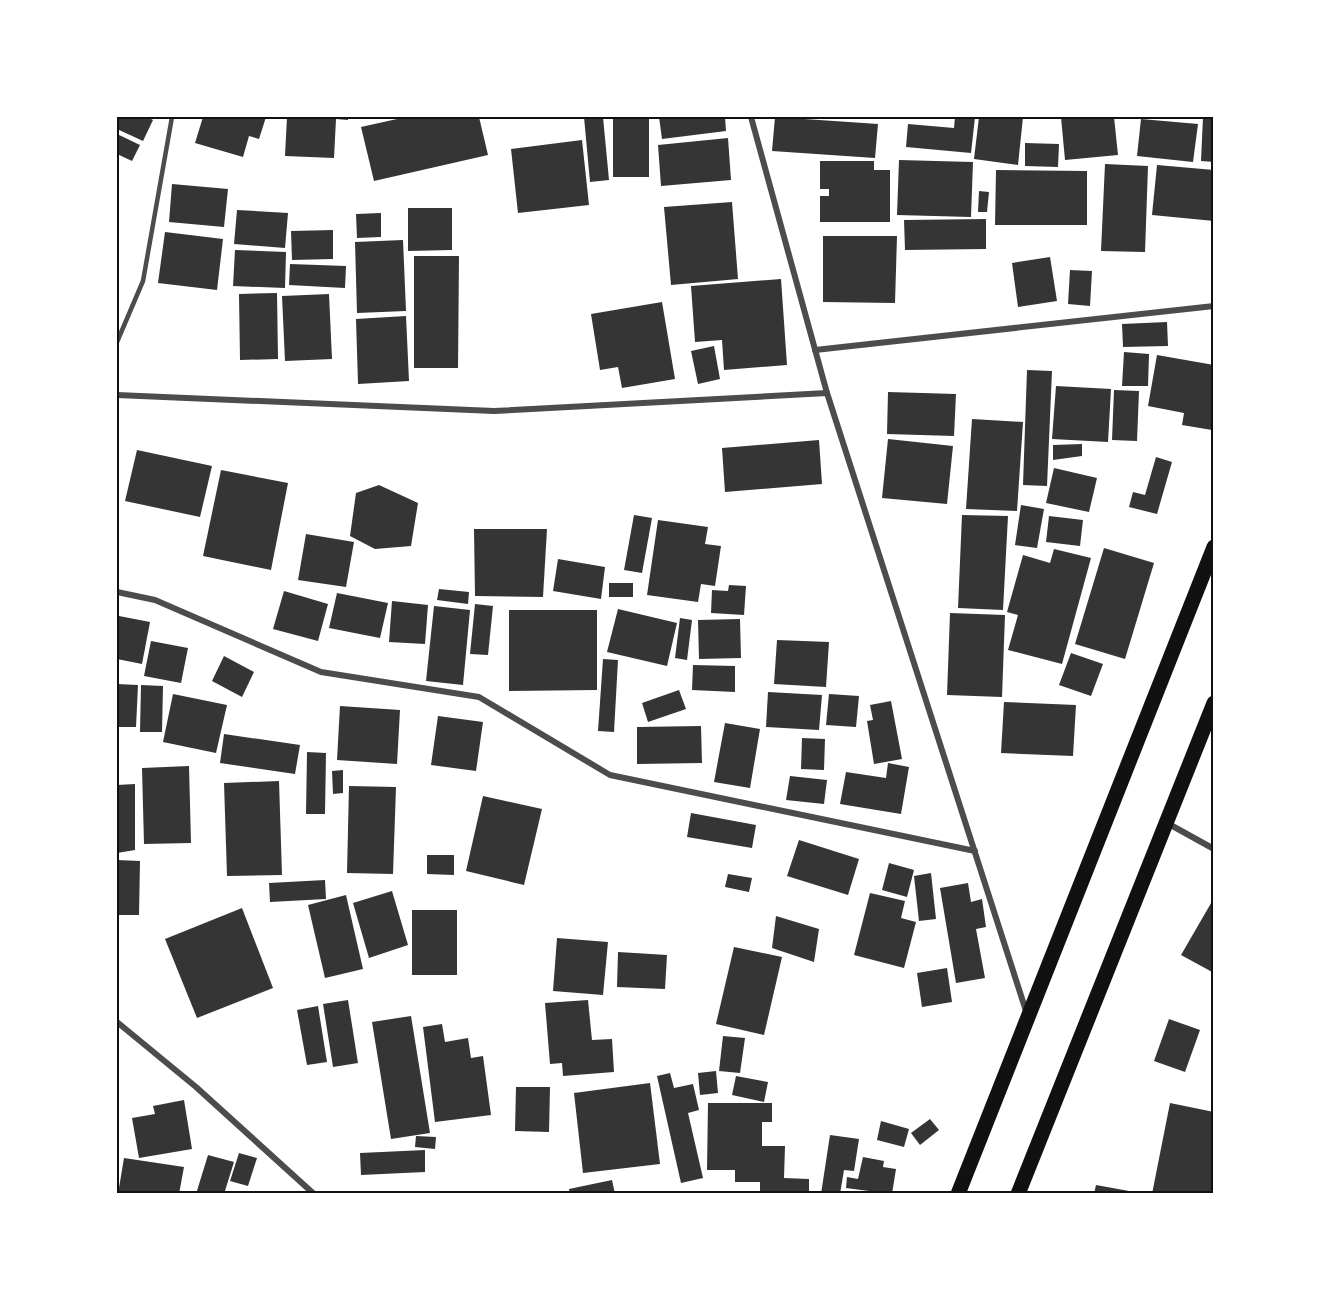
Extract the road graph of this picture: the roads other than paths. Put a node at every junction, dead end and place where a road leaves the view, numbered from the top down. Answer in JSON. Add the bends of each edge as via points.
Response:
{"nodes":[{"id":1,"x":172,"y":117,"type":"edge"},
{"id":2,"x":751,"y":117,"type":"edge"},
{"id":3,"x":1214,"y":306,"type":"edge"},
{"id":4,"x":117,"y":342,"type":"edge"},
{"id":5,"x":815,"y":350,"type":"junction"},
{"id":6,"x":827,"y":393,"type":"junction"},
{"id":7,"x":117,"y":395,"type":"edge"},
{"id":8,"x":1214,"y":547,"type":"edge"},
{"id":9,"x":117,"y":592,"type":"edge"},
{"id":10,"x":1214,"y":703,"type":"edge"},
{"id":11,"x":1166,"y":823,"type":"junction"},
{"id":12,"x":1214,"y":849,"type":"edge"},
{"id":13,"x":975,"y":851,"type":"junction"},
{"id":14,"x":1028,"y":1018,"type":"junction"},
{"id":15,"x":117,"y":1022,"type":"edge"},
{"id":16,"x":314,"y":1194,"type":"edge"},
{"id":17,"x":958,"y":1194,"type":"edge"},
{"id":18,"x":1018,"y":1194,"type":"edge"}],
"edges":[{"from":1,"to":4,"type":"lane","via":[[143,280]]},
{"from":2,"to":5,"type":"street"},
{"from":3,"to":5,"type":"street"},
{"from":5,"to":6,"type":"street"},
{"from":6,"to":7,"type":"street","via":[[494,411]]},
{"from":6,"to":13,"type":"street"},
{"from":8,"to":14,"type":"main road"},
{"from":9,"to":13,"type":"street","via":[[155,600],[321,672],[479,697],[610,774]]},
{"from":10,"to":11,"type":"main road"},
{"from":11,"to":12,"type":"street"},
{"from":11,"to":18,"type":"main road"},
{"from":13,"to":14,"type":"street"},
{"from":14,"to":17,"type":"main road"},
{"from":15,"to":16,"type":"street","via":[[196,1086]]}]}
